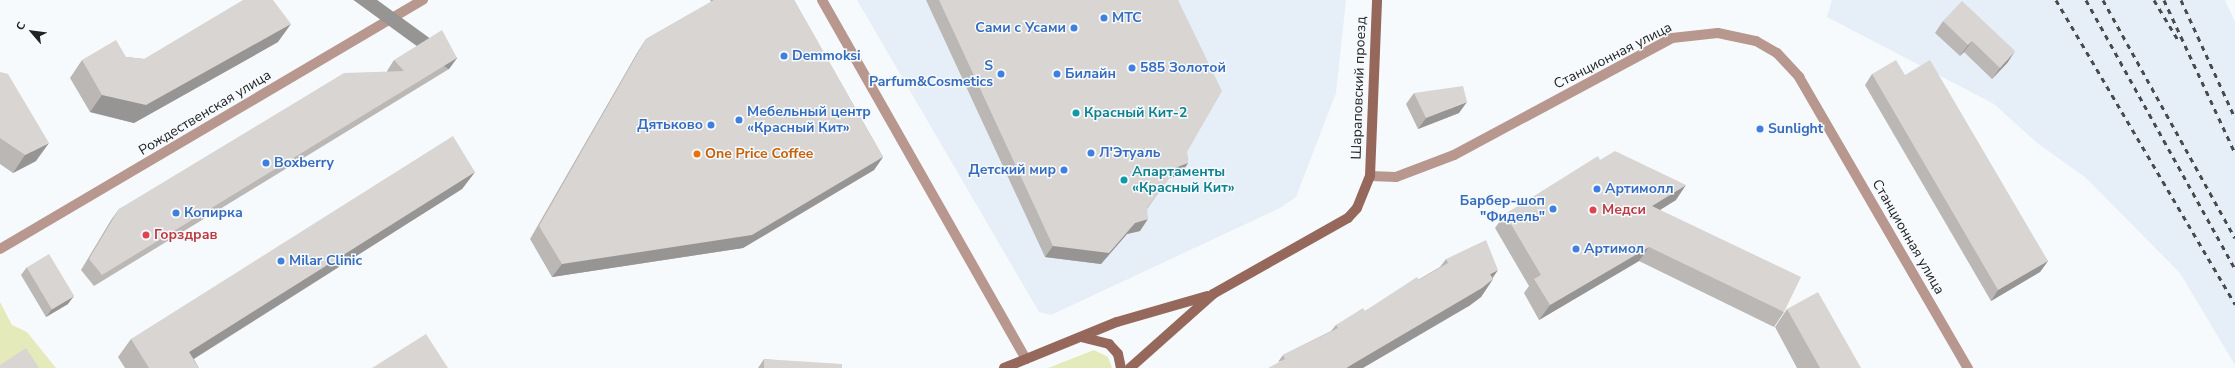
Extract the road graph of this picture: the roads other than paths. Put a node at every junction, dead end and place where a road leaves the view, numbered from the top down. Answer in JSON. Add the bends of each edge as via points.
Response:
{"nodes":[{"id":1,"x":423,"y":0,"type":"edge"},
{"id":2,"x":822,"y":0,"type":"edge"},
{"id":3,"x":1377,"y":0,"type":"edge"},
{"id":4,"x":1370,"y":176,"type":"junction"},
{"id":5,"x":0,"y":249,"type":"edge"},
{"id":6,"x":1213,"y":294,"type":"junction"},
{"id":7,"x":1076,"y":337,"type":"junction"},
{"id":8,"x":1026,"y":359,"type":"junction"},
{"id":9,"x":1004,"y":368,"type":"edge"},
{"id":10,"x":1121,"y":368,"type":"edge"},
{"id":11,"x":1130,"y":368,"type":"edge"},
{"id":12,"x":1968,"y":368,"type":"edge"}],
"edges":[{"from":1,"to":5,"type":"street","name":"Рождественская улица"},
{"from":2,"to":8,"type":"street"},
{"from":3,"to":4,"type":"main road","name":"Шараповский проезд"},
{"from":4,"to":6,"type":"main road","name":"Шараповский проезд","via":[[1364,196],[1348,218]]},
{"from":4,"to":12,"type":"street","name":"Станционная улица","via":[[1387,178],[1410,174],[1454,155],[1672,38],[1718,33],[1756,41],[1777,53],[1800,77]]},
{"from":6,"to":7,"type":"main road","via":[[1144,313]]},
{"from":6,"to":11,"type":"main road"},
{"from":7,"to":8,"type":"main road"},
{"from":7,"to":10,"type":"main road","via":[[1086,336],[1109,344],[1118,354]]},
{"from":8,"to":9,"type":"main road"}]}
